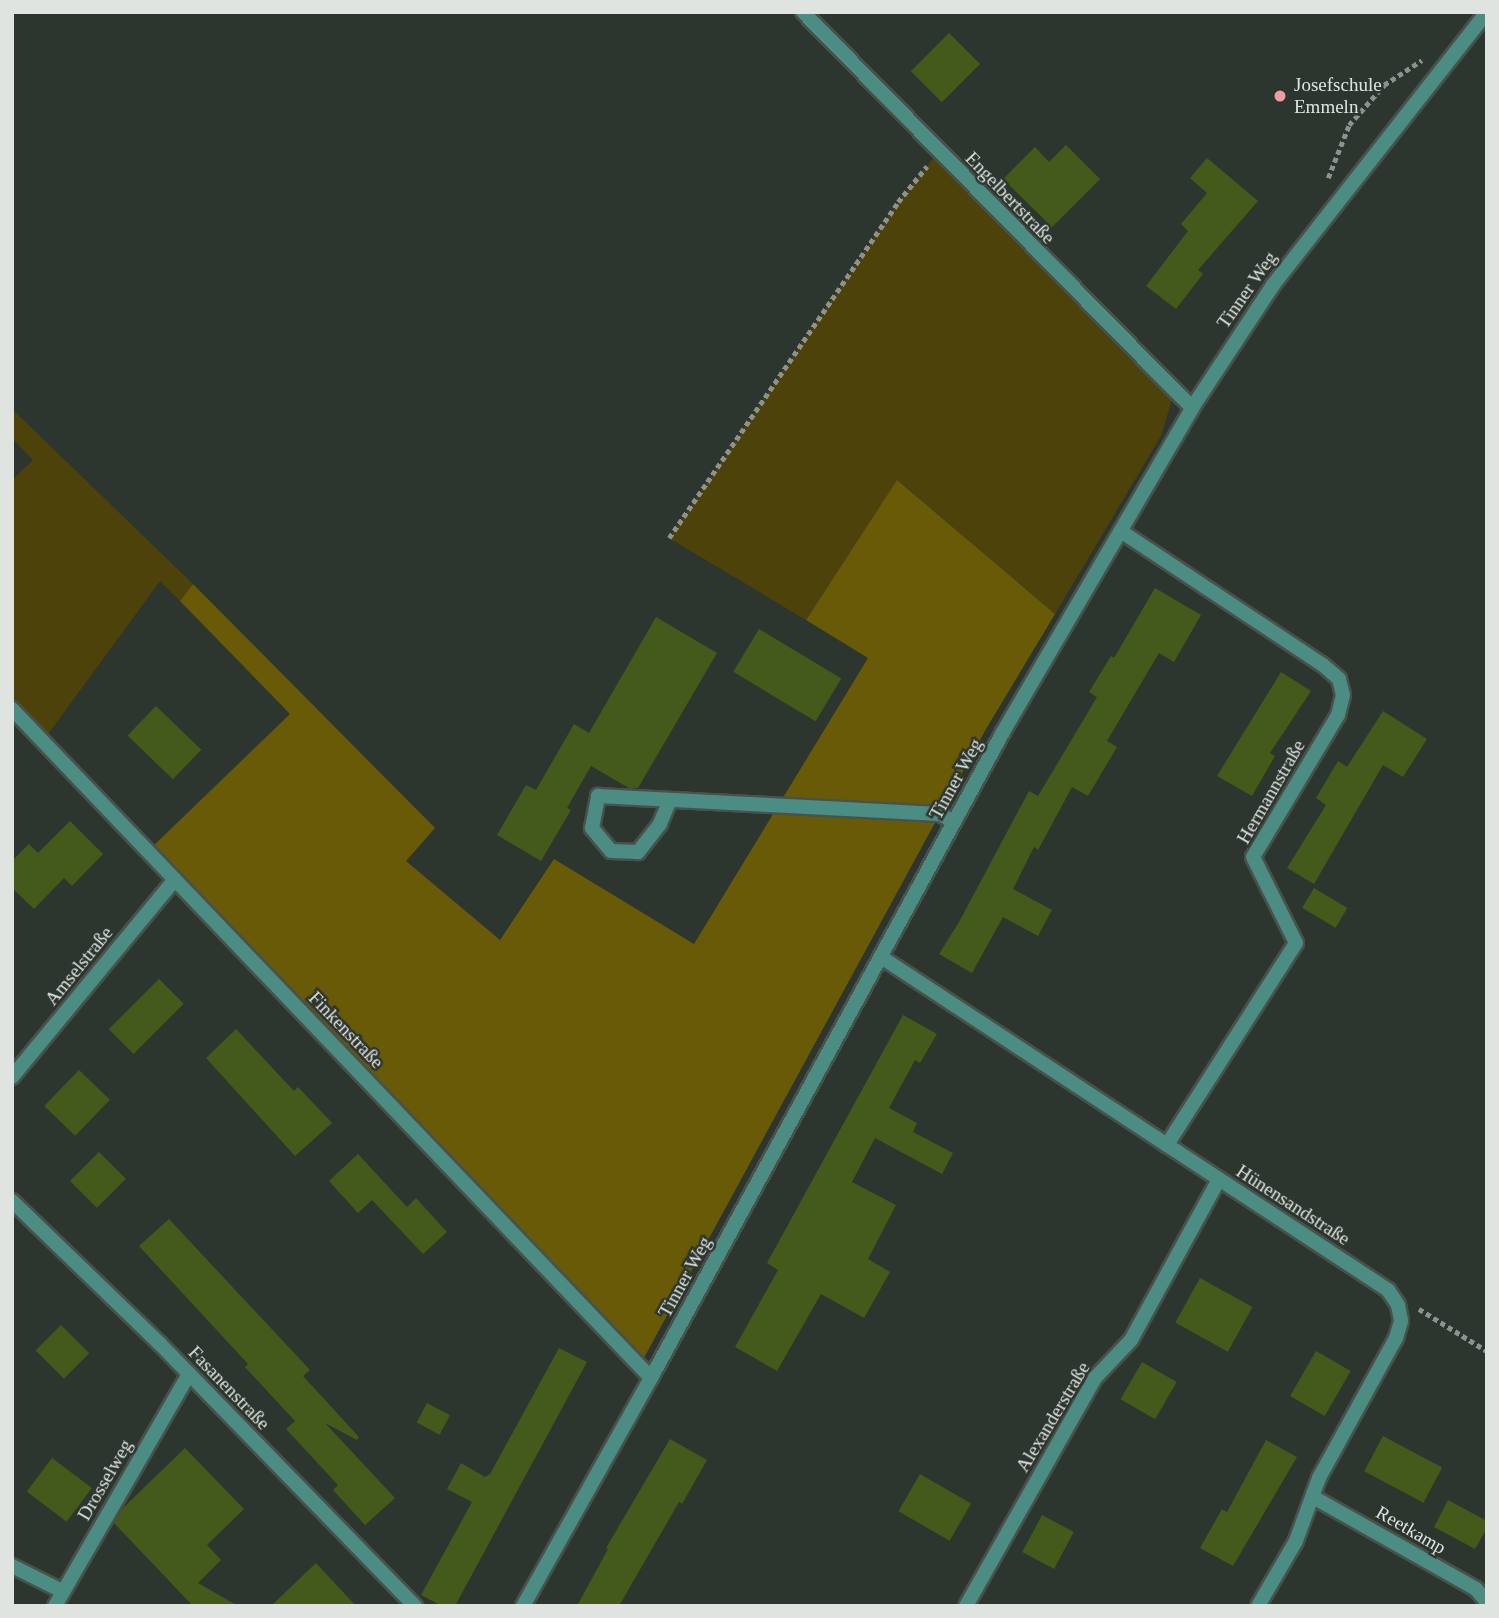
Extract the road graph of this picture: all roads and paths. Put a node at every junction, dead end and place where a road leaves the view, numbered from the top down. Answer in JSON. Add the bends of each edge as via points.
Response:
{"nodes":[{"id":1,"x":803,"y":12,"type":"edge"},
{"id":2,"x":1487,"y":12,"type":"edge"},
{"id":3,"x":939,"y":151,"type":"junction"},
{"id":4,"x":1192,"y":408,"type":"junction"},
{"id":5,"x":1122,"y":532,"type":"junction"},
{"id":6,"x":669,"y":538,"type":"dead end"},
{"id":7,"x":12,"y":709,"type":"edge"},
{"id":8,"x":670,"y":800,"type":"junction"},
{"id":9,"x":954,"y":822,"type":"junction"},
{"id":10,"x":175,"y":879,"type":"junction"},
{"id":11,"x":881,"y":957,"type":"junction"},
{"id":12,"x":12,"y":1077,"type":"edge"},
{"id":13,"x":1167,"y":1145,"type":"junction"},
{"id":14,"x":1219,"y":1179,"type":"junction"},
{"id":15,"x":12,"y":1201,"type":"edge"},
{"id":16,"x":1388,"y":1290,"type":"junction"},
{"id":17,"x":1487,"y":1351,"type":"edge"},
{"id":18,"x":189,"y":1374,"type":"junction"},
{"id":19,"x":651,"y":1378,"type":"junction"},
{"id":20,"x":1313,"y":1497,"type":"junction"},
{"id":21,"x":12,"y":1566,"type":"edge"},
{"id":22,"x":62,"y":1591,"type":"junction"},
{"id":23,"x":1487,"y":1602,"type":"edge"},
{"id":24,"x":54,"y":1606,"type":"edge"},
{"id":25,"x":415,"y":1606,"type":"edge"},
{"id":26,"x":523,"y":1606,"type":"edge"},
{"id":27,"x":966,"y":1606,"type":"edge"},
{"id":28,"x":1258,"y":1606,"type":"edge"}],
"edges":[{"from":1,"to":3,"type":"street","name":"Engelbertstraße"},
{"from":2,"to":4,"type":"street","name":"Tinner Weg","via":[[1273,285]]},
{"from":3,"to":4,"type":"street","name":"Engelbertstraße"},
{"from":3,"to":6,"type":"path","via":[[891,213]]},
{"from":4,"to":5,"type":"street","name":"Tinner Weg"},
{"from":5,"to":9,"type":"street","name":"Tinner Weg"},
{"from":5,"to":13,"type":"street","name":"Hermannstraße","via":[[1323,665],[1339,679],[1343,695],[1338,715],[1254,857],[1296,943]]},
{"from":7,"to":10,"type":"street","name":"Finkenstraße"},
{"from":8,"to":8,"type":"street","via":[[660,824],[638,852],[611,850],[592,828],[597,796]]},
{"from":8,"to":9,"type":"street","via":[[940,814]]},
{"from":9,"to":11,"type":"street","name":"Tinner Weg"},
{"from":10,"to":12,"type":"street","name":"Amselstraße"},
{"from":10,"to":19,"type":"street","name":"Finkenstraße"},
{"from":11,"to":13,"type":"street","name":"Hünensandstraße"},
{"from":11,"to":19,"type":"street","name":"Tinner Weg"},
{"from":13,"to":14,"type":"street","name":"Hünensandstraße"},
{"from":14,"to":16,"type":"street","name":"Hünensandstraße"},
{"from":14,"to":27,"type":"street","name":"Alexanderstraße","via":[[1131,1340],[1095,1378]]},
{"from":15,"to":18,"type":"street","name":"Fasanenstraße"},
{"from":16,"to":17,"type":"path"},
{"from":16,"to":20,"type":"street","via":[[1399,1313],[1396,1338]]},
{"from":18,"to":22,"type":"street","name":"Drosselweg"},
{"from":18,"to":25,"type":"street","name":"Fasanenstraße"},
{"from":19,"to":26,"type":"street","name":"Tinner Weg"},
{"from":20,"to":23,"type":"street","name":"Reetkamp","via":[[1476,1589]]},
{"from":20,"to":28,"type":"street","via":[[1296,1541]]},
{"from":21,"to":22,"type":"street"},
{"from":22,"to":24,"type":"street","name":"Drosselweg"}]}
